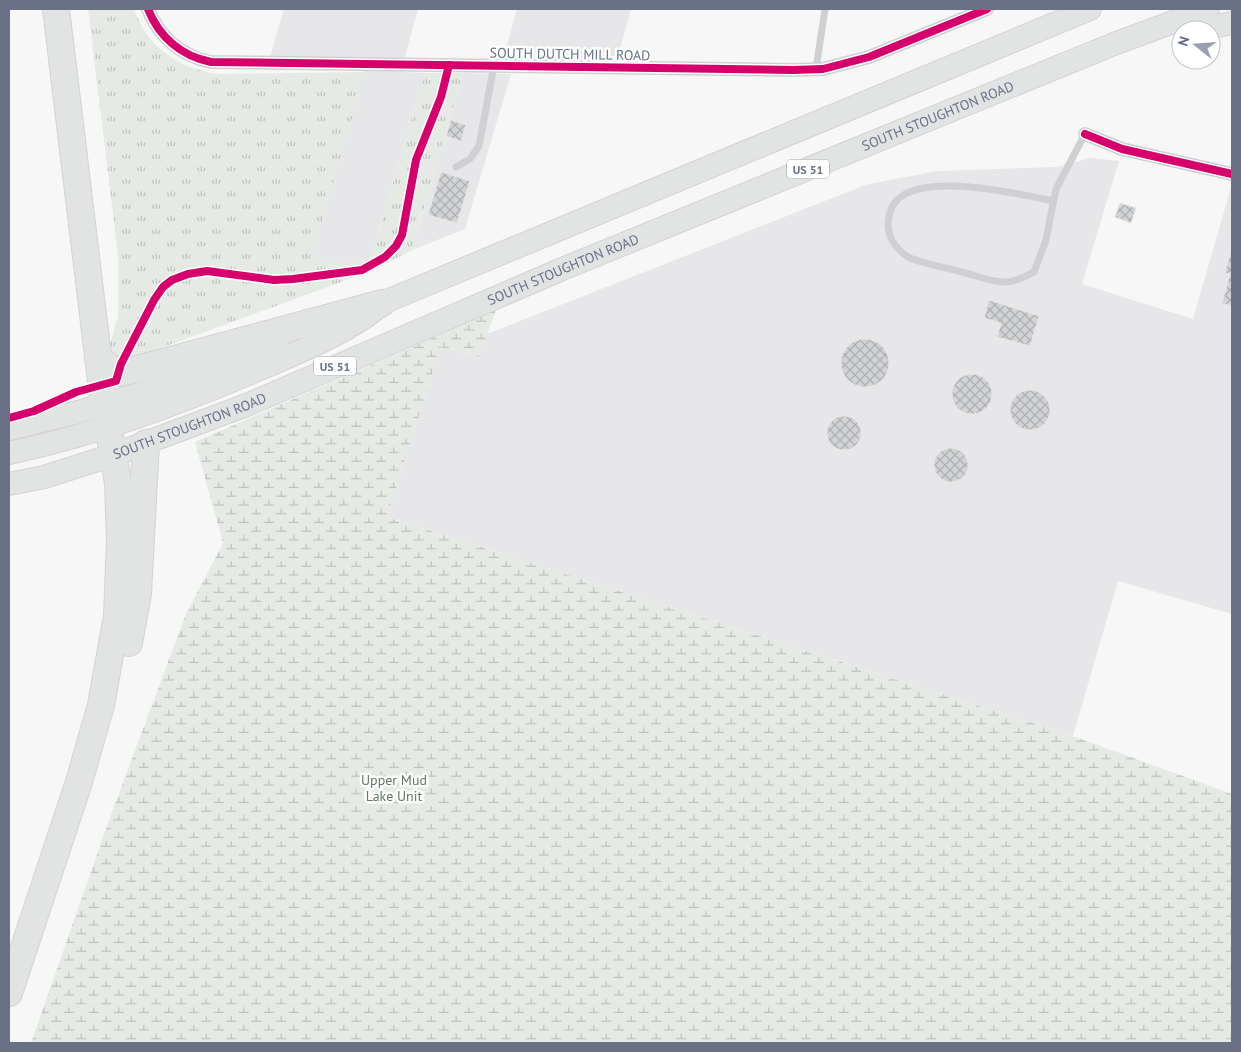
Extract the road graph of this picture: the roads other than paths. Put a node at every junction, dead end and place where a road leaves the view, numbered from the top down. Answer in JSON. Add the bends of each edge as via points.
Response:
{"nodes":[{"id":1,"x":56,"y":9,"type":"edge"},
{"id":2,"x":148,"y":9,"type":"edge"},
{"id":3,"x":825,"y":9,"type":"edge"},
{"id":4,"x":1090,"y":9,"type":"edge"},
{"id":5,"x":1161,"y":9,"type":"edge"},
{"id":6,"x":1208,"y":9,"type":"edge"},
{"id":7,"x":982,"y":10,"type":"edge"},
{"id":8,"x":1171,"y":35,"type":"edge"},
{"id":9,"x":1114,"y":44,"type":"junction"},
{"id":10,"x":1092,"y":52,"type":"junction"},
{"id":11,"x":494,"y":65,"type":"junction"},
{"id":12,"x":816,"y":69,"type":"junction"},
{"id":13,"x":1085,"y":134,"type":"joint"},
{"id":14,"x":456,"y":167,"type":"dead end"},
{"id":15,"x":1232,"y":174,"type":"edge"},
{"id":16,"x":1054,"y":202,"type":"junction"},
{"id":17,"x":382,"y":303,"type":"junction"},
{"id":18,"x":98,"y":360,"type":"junction"},
{"id":19,"x":106,"y":415,"type":"junction"},
{"id":20,"x":9,"y":429,"type":"edge"},
{"id":21,"x":146,"y":443,"type":"junction"},
{"id":22,"x":9,"y":453,"type":"edge"},
{"id":23,"x":113,"y":455,"type":"junction"},
{"id":24,"x":9,"y":484,"type":"edge"},
{"id":25,"x":79,"y":782,"type":"junction"},
{"id":26,"x":9,"y":993,"type":"edge"}],
"edges":[{"from":1,"to":18,"type":"highway"},
{"from":2,"to":11,"type":"street","name":"SOUTH DUTCH MILL ROAD","via":[[154,25],[186,54],[212,62]]},
{"from":3,"to":12,"type":"lane"},
{"from":4,"to":17,"type":"main road"},
{"from":5,"to":10,"type":"main road","via":[[1105,36]]},
{"from":6,"to":9,"type":"main road","number":"US 51"},
{"from":7,"to":12,"type":"street","name":"SOUTH DUTCH MILL ROAD","via":[[869,57]]},
{"from":8,"to":9,"type":"main road"},
{"from":9,"to":10,"type":"main road","name":"SOUTH STOUGHTON ROAD","number":"US 51"},
{"from":10,"to":21,"type":"main road","name":"SOUTH STOUGHTON ROAD","number":"US 51","via":[[567,267],[244,406]]},
{"from":11,"to":12,"type":"street","name":"SOUTH DUTCH MILL ROAD"},
{"from":11,"to":14,"type":"lane","via":[[479,146],[470,158]]},
{"from":13,"to":15,"type":"street","via":[[1122,149]]},
{"from":13,"to":16,"type":"lane","via":[[1056,189]]},
{"from":16,"to":16,"type":"lane","via":[[1046,240],[1034,272],[1003,282],[912,259],[893,242],[888,229],[893,205],[900,197],[914,191],[971,186]]},
{"from":17,"to":18,"type":"highway","via":[[126,372],[118,372]]},
{"from":17,"to":19,"type":"main road","via":[[362,320],[319,343],[219,386]]},
{"from":18,"to":19,"type":"highway"},
{"from":19,"to":20,"type":"main road"},
{"from":19,"to":22,"type":"main road"},
{"from":19,"to":23,"type":"highway"},
{"from":21,"to":23,"type":"main road","name":"SOUTH STOUGHTON ROAD","number":"US 51"},
{"from":21,"to":25,"type":"highway","via":[[142,539],[132,630],[110,714]]},
{"from":23,"to":24,"type":"main road","name":"SOUTH STOUGHTON ROAD","number":"US 51","via":[[44,477]]},
{"from":23,"to":25,"type":"highway","via":[[118,483],[120,542],[117,616],[101,704]]},
{"from":25,"to":26,"type":"highway"}]}
